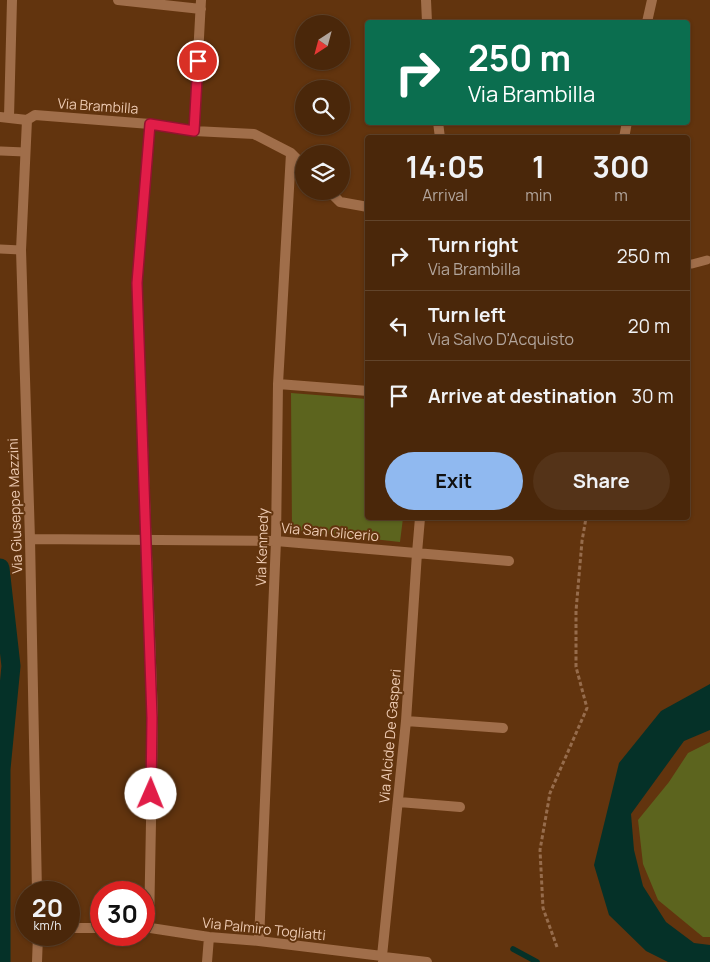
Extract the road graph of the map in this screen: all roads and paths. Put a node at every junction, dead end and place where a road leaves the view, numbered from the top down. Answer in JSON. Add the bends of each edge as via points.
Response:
{"nodes":[{"id":1,"x":12,"y":0,"type":"edge"},
{"id":2,"x":118,"y":0,"type":"edge"},
{"id":3,"x":426,"y":0,"type":"edge"},
{"id":4,"x":652,"y":0,"type":"edge"},
{"id":5,"x":201,"y":5,"type":"edge"},
{"id":6,"x":427,"y":20,"type":"edge"},
{"id":7,"x":647,"y":20,"type":"edge"},
{"id":8,"x":4,"y":117,"type":"edge"},
{"id":9,"x":27,"y":120,"type":"junction"},
{"id":10,"x":150,"y":124,"type":"junction"},
{"id":11,"x":194,"y":131,"type":"junction"},
{"id":12,"x":1,"y":151,"type":"dead end"},
{"id":13,"x":25,"y":152,"type":"junction"},
{"id":14,"x":290,"y":154,"type":"junction"},
{"id":15,"x":295,"y":158,"type":"edge"},
{"id":16,"x":338,"y":200,"type":"edge"},
{"id":17,"x":365,"y":206,"type":"edge"},
{"id":18,"x":0,"y":249,"type":"edge"},
{"id":19,"x":21,"y":250,"type":"junction"},
{"id":20,"x":707,"y":260,"type":"dead end"},
{"id":21,"x":690,"y":264,"type":"edge"},
{"id":22,"x":278,"y":384,"type":"junction"},
{"id":23,"x":365,"y":391,"type":"edge"},
{"id":24,"x":420,"y":520,"type":"edge"},
{"id":25,"x":586,"y":520,"type":"edge"},
{"id":26,"x":30,"y":539,"type":"junction"},
{"id":27,"x":146,"y":539,"type":"junction"},
{"id":28,"x":276,"y":541,"type":"junction"},
{"id":29,"x":417,"y":553,"type":"junction"},
{"id":30,"x":509,"y":562,"type":"dead end"},
{"id":31,"x":406,"y":721,"type":"junction"},
{"id":32,"x":503,"y":728,"type":"dead end"},
{"id":33,"x":399,"y":802,"type":"junction"},
{"id":34,"x":460,"y":807,"type":"dead end"},
{"id":35,"x":38,"y":881,"type":"edge"},
{"id":36,"x":147,"y":881,"type":"edge"},
{"id":37,"x":155,"y":928,"type":"edge"},
{"id":38,"x":209,"y":937,"type":"junction"},
{"id":39,"x":259,"y":941,"type":"junction"},
{"id":40,"x":38,"y":946,"type":"edge"},
{"id":41,"x":558,"y":947,"type":"dead end"},
{"id":42,"x":383,"y":959,"type":"edge"},
{"id":43,"x":37,"y":962,"type":"edge"},
{"id":44,"x":207,"y":962,"type":"edge"},
{"id":45,"x":427,"y":962,"type":"edge"}],
"edges":[{"from":1,"to":8,"type":"street"},
{"from":2,"to":5,"type":"street"},
{"from":3,"to":6,"type":"street"},
{"from":4,"to":7,"type":"street"},
{"from":5,"to":11,"type":"street"},
{"from":8,"to":9,"type":"street","name":"Via Brambilla"},
{"from":9,"to":10,"type":"street","name":"Via Brambilla","via":[[35,115]]},
{"from":9,"to":13,"type":"street","name":"Via Giuseppe Mazzini"},
{"from":10,"to":11,"type":"street","name":"Via Brambilla"},
{"from":10,"to":27,"type":"street","via":[[137,283]]},
{"from":11,"to":14,"type":"street","name":"Via Brambilla","via":[[254,134]]},
{"from":12,"to":13,"type":"lane"},
{"from":13,"to":19,"type":"street","name":"Via Giuseppe Mazzini"},
{"from":14,"to":15,"type":"street","name":"Via Brambilla"},
{"from":14,"to":22,"type":"street","name":"Via Kennedy"},
{"from":16,"to":17,"type":"street"},
{"from":18,"to":19,"type":"lane"},
{"from":19,"to":26,"type":"street","name":"Via Giuseppe Mazzini"},
{"from":20,"to":21,"type":"lane"},
{"from":22,"to":23,"type":"street"},
{"from":22,"to":28,"type":"street","name":"Via Kennedy"},
{"from":24,"to":29,"type":"street","name":"Via Alcide De Gasperi"},
{"from":25,"to":41,"type":"path","via":[[576,611],[576,667],[587,708],[550,793],[540,850],[543,908]]},
{"from":26,"to":27,"type":"street","name":"Via San Glicerio"},
{"from":26,"to":35,"type":"street","name":"Via Giuseppe Mazzini"},
{"from":27,"to":28,"type":"street","name":"Via San Glicerio"},
{"from":27,"to":36,"type":"street","via":[[152,718]]},
{"from":28,"to":29,"type":"street","name":"Via San Glicerio"},
{"from":28,"to":39,"type":"street","name":"Via Kennedy"},
{"from":29,"to":30,"type":"street","name":"Via San Glicerio"},
{"from":29,"to":31,"type":"street","name":"Via Alcide De Gasperi"},
{"from":31,"to":32,"type":"street"},
{"from":31,"to":33,"type":"street","name":"Via Alcide De Gasperi"},
{"from":33,"to":34,"type":"street"},
{"from":33,"to":42,"type":"street","name":"Via Alcide De Gasperi"},
{"from":37,"to":38,"type":"street","name":"Via Palmiro Togliatti"},
{"from":38,"to":39,"type":"street","name":"Via Palmiro Togliatti"},
{"from":38,"to":44,"type":"street"},
{"from":39,"to":42,"type":"street","name":"Via Palmiro Togliatti"},
{"from":40,"to":43,"type":"street"},
{"from":42,"to":45,"type":"street","name":"Via Palmiro Togliatti"}]}
